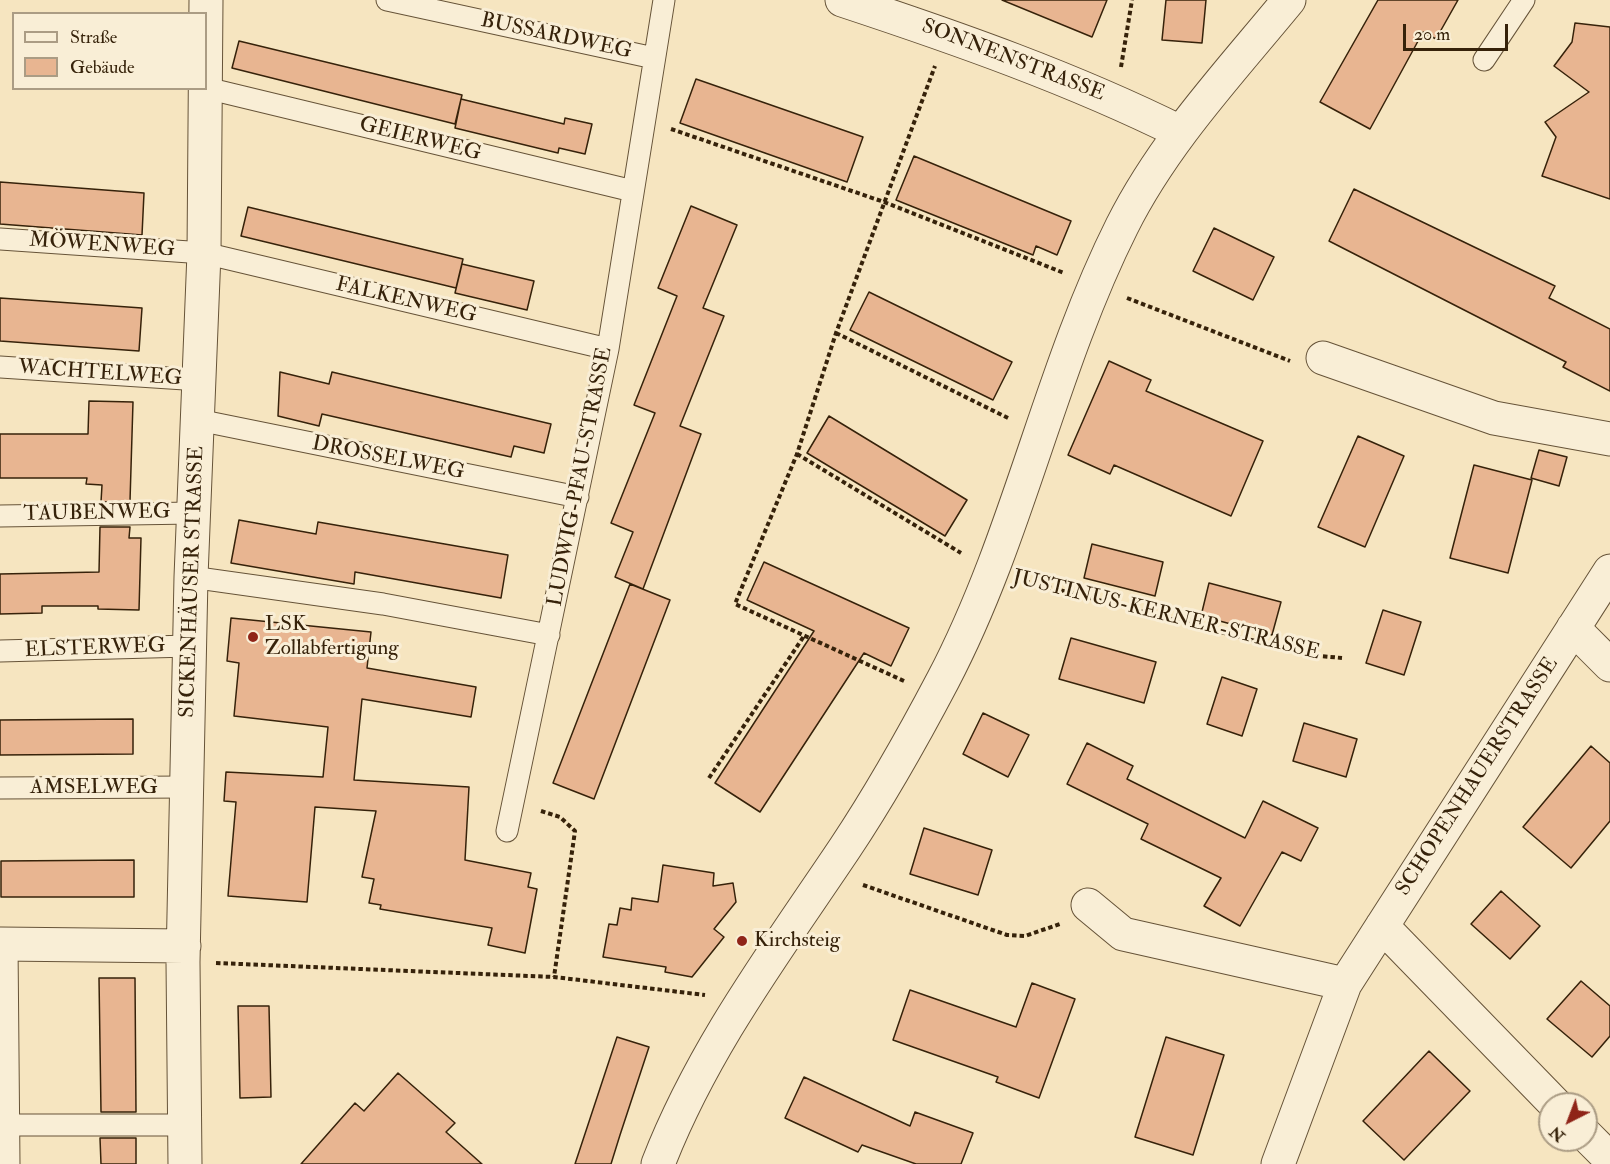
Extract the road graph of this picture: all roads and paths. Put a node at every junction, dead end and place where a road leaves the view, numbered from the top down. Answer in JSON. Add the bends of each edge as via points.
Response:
{"nodes":[{"id":1,"x":387,"y":0,"type":"edge"},
{"id":2,"x":664,"y":0,"type":"edge"},
{"id":3,"x":842,"y":0,"type":"edge"},
{"id":4,"x":1132,"y":0,"type":"edge"},
{"id":5,"x":1289,"y":0,"type":"edge"},
{"id":6,"x":1524,"y":0,"type":"edge"},
{"id":7,"x":947,"y":34,"type":"junction"},
{"id":8,"x":654,"y":58,"type":"junction"},
{"id":9,"x":1484,"y":60,"type":"dead end"},
{"id":10,"x":207,"y":88,"type":"edge"},
{"id":11,"x":206,"y":90,"type":"edge"},
{"id":12,"x":1114,"y":99,"type":"junction"},
{"id":13,"x":645,"y":120,"type":"junction"},
{"id":14,"x":1180,"y":132,"type":"junction"},
{"id":15,"x":633,"y":191,"type":"junction"},
{"id":16,"x":884,"y":202,"type":"junction"},
{"id":17,"x":0,"y":239,"type":"edge"},
{"id":18,"x":204,"y":253,"type":"junction"},
{"id":19,"x":1094,"y":285,"type":"junction"},
{"id":20,"x":836,"y":333,"type":"junction"},
{"id":21,"x":608,"y":349,"type":"junction"},
{"id":22,"x":1323,"y":358,"type":"joint"},
{"id":23,"x":0,"y":367,"type":"edge"},
{"id":24,"x":200,"y":380,"type":"junction"},
{"id":25,"x":1006,"y":417,"type":"dead end"},
{"id":26,"x":198,"y":420,"type":"junction"},
{"id":27,"x":1610,"y":440,"type":"edge"},
{"id":28,"x":797,"y":454,"type":"junction"},
{"id":29,"x":578,"y":497,"type":"junction"},
{"id":30,"x":193,"y":513,"type":"junction"},
{"id":31,"x":0,"y":516,"type":"edge"},
{"id":32,"x":956,"y":551,"type":"dead end"},
{"id":33,"x":1610,"y":571,"type":"edge"},
{"id":34,"x":991,"y":572,"type":"junction"},
{"id":35,"x":191,"y":577,"type":"junction"},
{"id":36,"x":1573,"y":628,"type":"junction"},
{"id":37,"x":549,"y":635,"type":"junction"},
{"id":38,"x":804,"y":636,"type":"junction"},
{"id":39,"x":189,"y":646,"type":"junction"},
{"id":40,"x":0,"y":651,"type":"edge"},
{"id":41,"x":1342,"y":658,"type":"dead end"},
{"id":42,"x":1610,"y":666,"type":"edge"},
{"id":43,"x":895,"y":677,"type":"dead end"},
{"id":44,"x":709,"y":778,"type":"dead end"},
{"id":45,"x":188,"y":787,"type":"junction"},
{"id":46,"x":0,"y":788,"type":"edge"},
{"id":47,"x":514,"y":802,"type":"junction"},
{"id":48,"x":507,"y":831,"type":"dead end"},
{"id":49,"x":828,"y":873,"type":"junction"},
{"id":50,"x":1088,"y":905,"type":"joint"},
{"id":51,"x":1382,"y":926,"type":"junction"},
{"id":52,"x":4,"y":944,"type":"edge"},
{"id":53,"x":184,"y":954,"type":"junction"},
{"id":54,"x":554,"y":977,"type":"junction"},
{"id":55,"x":1346,"y":984,"type":"junction"},
{"id":56,"x":741,"y":1000,"type":"junction"},
{"id":57,"x":1543,"y":1092,"type":"edge"},
{"id":58,"x":8,"y":1125,"type":"junction"},
{"id":59,"x":185,"y":1125,"type":"junction"},
{"id":60,"x":1598,"y":1147,"type":"edge"},
{"id":61,"x":1610,"y":1159,"type":"edge"},
{"id":62,"x":9,"y":1164,"type":"edge"},
{"id":63,"x":185,"y":1164,"type":"edge"},
{"id":64,"x":658,"y":1164,"type":"edge"},
{"id":65,"x":1278,"y":1164,"type":"edge"}],
"edges":[{"from":1,"to":8,"type":"lane","name":"BUSSARDWEG"},
{"from":2,"to":8,"type":"lane","name":"LUDWIG-PFAU-STRASSE"},
{"from":3,"to":7,"type":"street","name":"SONNENSTRASSE"},
{"from":4,"to":12,"type":"path"},
{"from":5,"to":14,"type":"street","name":"JUSTINUS-KERNER-STRASSE"},
{"from":6,"to":9,"type":"lane"},
{"from":7,"to":12,"type":"street","name":"SONNENSTRASSE"},
{"from":7,"to":16,"type":"path"},
{"from":8,"to":13,"type":"lane","name":"LUDWIG-PFAU-STRASSE"},
{"from":10,"to":15,"type":"lane","name":"GEIERWEG"},
{"from":11,"to":18,"type":"street","name":"SICKENHÄUSER STRASSE"},
{"from":12,"to":14,"type":"street","name":"SONNENSTRASSE"},
{"from":13,"to":15,"type":"lane","name":"LUDWIG-PFAU-STRASSE"},
{"from":13,"to":16,"type":"path"},
{"from":14,"to":19,"type":"street","name":"JUSTINUS-KERNER-STRASSE","via":[[1124,224]]},
{"from":15,"to":21,"type":"lane","name":"LUDWIG-PFAU-STRASSE"},
{"from":16,"to":19,"type":"path"},
{"from":16,"to":20,"type":"path"},
{"from":17,"to":18,"type":"lane","name":"MÖWENWEG"},
{"from":18,"to":21,"type":"lane","name":"FALKENWEG"},
{"from":18,"to":24,"type":"street","name":"SICKENHÄUSER STRASSE"},
{"from":19,"to":22,"type":"path","via":[[1287,362]]},
{"from":19,"to":34,"type":"street","name":"JUSTINUS-KERNER-STRASSE"},
{"from":20,"to":25,"type":"path"},
{"from":20,"to":28,"type":"path"},
{"from":21,"to":29,"type":"lane","name":"LUDWIG-PFAU-STRASSE"},
{"from":22,"to":27,"type":"street","via":[[1494,418]]},
{"from":23,"to":24,"type":"lane","name":"WACHTELWEG"},
{"from":24,"to":26,"type":"street","name":"SICKENHÄUSER STRASSE"},
{"from":26,"to":29,"type":"lane","name":"DROSSELWEG"},
{"from":26,"to":30,"type":"street","name":"SICKENHÄUSER STRASSE"},
{"from":28,"to":32,"type":"path"},
{"from":28,"to":38,"type":"path","via":[[735,604]]},
{"from":29,"to":37,"type":"lane","name":"LUDWIG-PFAU-STRASSE"},
{"from":30,"to":31,"type":"lane","name":"TAUBENWEG"},
{"from":30,"to":35,"type":"street","name":"SICKENHÄUSER STRASSE"},
{"from":33,"to":36,"type":"street","name":"SCHOPENHAUERSTRASSE"},
{"from":34,"to":41,"type":"path","name":"JUSTINUS-KERNER-STRASSE","via":[[1309,655]]},
{"from":34,"to":49,"type":"street","name":"JUSTINUS-KERNER-STRASSE","via":[[925,714]]},
{"from":35,"to":37,"type":"lane","via":[[383,604]]},
{"from":35,"to":39,"type":"street","name":"SICKENHÄUSER STRASSE"},
{"from":36,"to":42,"type":"street"},
{"from":36,"to":51,"type":"street","name":"SCHOPENHAUERSTRASSE"},
{"from":37,"to":47,"type":"lane","name":"LUDWIG-PFAU-STRASSE"},
{"from":38,"to":43,"type":"path"},
{"from":38,"to":44,"type":"path"},
{"from":39,"to":40,"type":"lane","name":"ELSTERWEG"},
{"from":39,"to":45,"type":"street","name":"SICKENHÄUSER STRASSE"},
{"from":45,"to":46,"type":"lane","name":"AMSELWEG"},
{"from":45,"to":53,"type":"street","name":"SICKENHÄUSER STRASSE"},
{"from":47,"to":48,"type":"lane","name":"LUDWIG-PFAU-STRASSE"},
{"from":47,"to":54,"type":"path","via":[[560,817],[575,831]]},
{"from":49,"to":50,"type":"path","via":[[1007,935],[1040,933]]},
{"from":49,"to":56,"type":"street","name":"JUSTINUS-KERNER-STRASSE"},
{"from":50,"to":55,"type":"street","via":[[1123,934]]},
{"from":51,"to":55,"type":"street","name":"SCHOPENHAUERSTRASSE"},
{"from":51,"to":57,"type":"street"},
{"from":52,"to":53,"type":"street"},
{"from":52,"to":58,"type":"lane"},
{"from":53,"to":54,"type":"path"},
{"from":53,"to":59,"type":"street","name":"SICKENHÄUSER STRASSE"},
{"from":54,"to":56,"type":"path"},
{"from":55,"to":65,"type":"street","name":"SCHOPENHAUERSTRASSE"},
{"from":56,"to":64,"type":"street","name":"JUSTINUS-KERNER-STRASSE","via":[[692,1087]]},
{"from":58,"to":59,"type":"lane"},
{"from":58,"to":62,"type":"lane"},
{"from":59,"to":63,"type":"street","name":"SICKENHÄUSER STRASSE"},
{"from":60,"to":61,"type":"street"}]}
